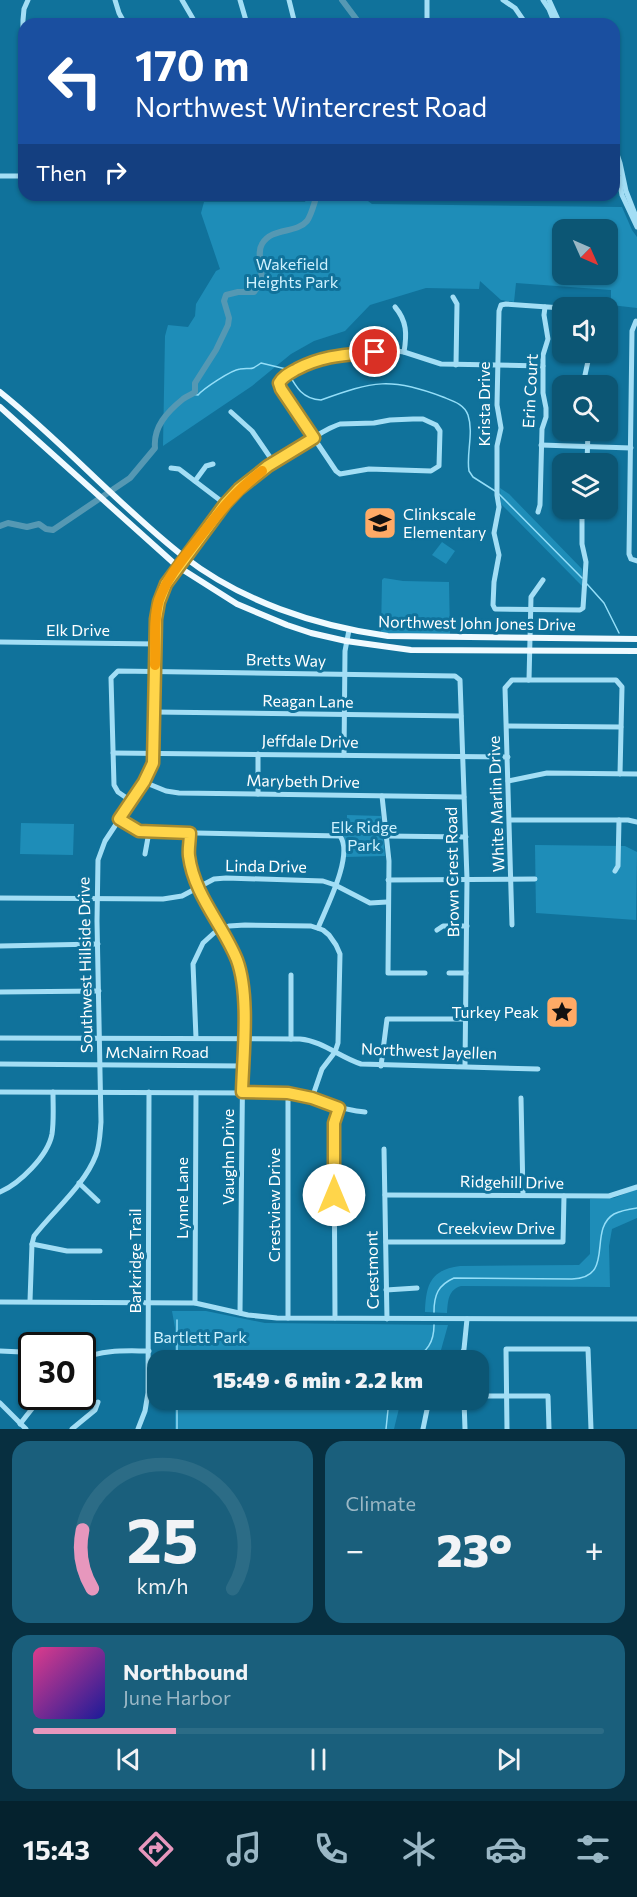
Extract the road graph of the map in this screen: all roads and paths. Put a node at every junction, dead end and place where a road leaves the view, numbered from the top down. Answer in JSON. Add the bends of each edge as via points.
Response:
{"nodes":[{"id":1,"x":28,"y":0,"type":"edge"},
{"id":2,"x":115,"y":0,"type":"edge"},
{"id":3,"x":182,"y":0,"type":"edge"},
{"id":4,"x":240,"y":0,"type":"edge"},
{"id":5,"x":289,"y":0,"type":"edge"},
{"id":6,"x":427,"y":0,"type":"edge"},
{"id":7,"x":503,"y":0,"type":"edge"},
{"id":8,"x":543,"y":0,"type":"edge"},
{"id":9,"x":549,"y":0,"type":"edge"},
{"id":10,"x":551,"y":8,"type":"junction"},
{"id":11,"x":23,"y":18,"type":"edge"},
{"id":12,"x":121,"y":18,"type":"edge"},
{"id":13,"x":192,"y":18,"type":"edge"},
{"id":14,"x":245,"y":18,"type":"edge"},
{"id":15,"x":294,"y":18,"type":"edge"},
{"id":16,"x":427,"y":18,"type":"edge"},
{"id":17,"x":522,"y":18,"type":"edge"},
{"id":18,"x":554,"y":18,"type":"edge"},
{"id":19,"x":557,"y":18,"type":"edge"},
{"id":20,"x":0,"y":176,"type":"edge"},
{"id":21,"x":18,"y":176,"type":"edge"},
{"id":22,"x":620,"y":184,"type":"edge"},
{"id":23,"x":620,"y":185,"type":"edge"},
{"id":24,"x":637,"y":219,"type":"edge"},
{"id":25,"x":637,"y":227,"type":"edge"},
{"id":26,"x":453,"y":297,"type":"dead end"},
{"id":27,"x":395,"y":306,"type":"dead end"},
{"id":28,"x":545,"y":307,"type":"junction"},
{"id":29,"x":552,"y":307,"type":"edge"},
{"id":30,"x":636,"y":321,"type":"edge"},
{"id":31,"x":634,"y":349,"type":"edge"},
{"id":32,"x":404,"y":352,"type":"junction"},
{"id":33,"x":456,"y":364,"type":"junction"},
{"id":34,"x":498,"y":365,"type":"junction"},
{"id":35,"x":543,"y":366,"type":"junction"},
{"id":36,"x":0,"y":392,"type":"edge"},
{"id":37,"x":634,"y":397,"type":"edge"},
{"id":38,"x":0,"y":408,"type":"edge"},
{"id":39,"x":231,"y":412,"type":"dead end"},
{"id":40,"x":37,"y":424,"type":"junction"},
{"id":41,"x":28,"y":433,"type":"junction"},
{"id":42,"x":314,"y":438,"type":"junction"},
{"id":43,"x":588,"y":441,"type":"edge"},
{"id":44,"x":542,"y":445,"type":"junction"},
{"id":45,"x":588,"y":446,"type":"junction"},
{"id":46,"x":632,"y":447,"type":"junction"},
{"id":47,"x":588,"y":453,"type":"edge"},
{"id":48,"x":274,"y":463,"type":"junction"},
{"id":49,"x":213,"y":464,"type":"dead end"},
{"id":50,"x":171,"y":468,"type":"dead end"},
{"id":51,"x":195,"y":481,"type":"junction"},
{"id":52,"x":225,"y":504,"type":"junction"},
{"id":53,"x":538,"y":512,"type":"dead end"},
{"id":54,"x":582,"y":519,"type":"edge"},
{"id":55,"x":184,"y":557,"type":"junction"},
{"id":56,"x":634,"y":560,"type":"edge"},
{"id":57,"x":177,"y":566,"type":"junction"},
{"id":58,"x":543,"y":580,"type":"dead end"},
{"id":59,"x":530,"y":611,"type":"junction"},
{"id":60,"x":349,"y":630,"type":"junction"},
{"id":61,"x":530,"y":638,"type":"junction"},
{"id":62,"x":637,"y":639,"type":"edge"},
{"id":63,"x":346,"y":641,"type":"junction"},
{"id":64,"x":0,"y":642,"type":"edge"},
{"id":65,"x":156,"y":644,"type":"junction"},
{"id":66,"x":530,"y":651,"type":"junction"},
{"id":67,"x":637,"y":651,"type":"edge"},
{"id":68,"x":155,"y":672,"type":"junction"},
{"id":69,"x":345,"y":675,"type":"junction"},
{"id":70,"x":458,"y":677,"type":"joint"},
{"id":71,"x":530,"y":680,"type":"junction"},
{"id":72,"x":154,"y":712,"type":"junction"},
{"id":73,"x":345,"y":715,"type":"junction"},
{"id":74,"x":461,"y":716,"type":"junction"},
{"id":75,"x":507,"y":726,"type":"junction"},
{"id":76,"x":621,"y":727,"type":"junction"},
{"id":77,"x":113,"y":753,"type":"junction"},
{"id":78,"x":153,"y":753,"type":"junction"},
{"id":79,"x":258,"y":754,"type":"junction"},
{"id":80,"x":344,"y":755,"type":"junction"},
{"id":81,"x":462,"y":757,"type":"junction"},
{"id":82,"x":508,"y":757,"type":"junction"},
{"id":83,"x":620,"y":774,"type":"junction"},
{"id":84,"x":637,"y":774,"type":"edge"},
{"id":85,"x":508,"y":781,"type":"junction"},
{"id":86,"x":144,"y":782,"type":"junction"},
{"id":87,"x":258,"y":794,"type":"junction"},
{"id":88,"x":382,"y":796,"type":"junction"},
{"id":89,"x":464,"y":797,"type":"junction"},
{"id":90,"x":131,"y":801,"type":"junction"},
{"id":91,"x":119,"y":819,"type":"junction"},
{"id":92,"x":510,"y":820,"type":"junction"},
{"id":93,"x":619,"y":820,"type":"junction"},
{"id":94,"x":637,"y":822,"type":"edge"},
{"id":95,"x":149,"y":832,"type":"junction"},
{"id":96,"x":190,"y":833,"type":"junction"},
{"id":97,"x":386,"y":836,"type":"junction"},
{"id":98,"x":466,"y":837,"type":"junction"},
{"id":99,"x":145,"y":854,"type":"dead end"},
{"id":100,"x":615,"y":871,"type":"dead end"},
{"id":101,"x":467,"y":879,"type":"junction"},
{"id":102,"x":535,"y":879,"type":"dead end"},
{"id":103,"x":388,"y":880,"type":"junction"},
{"id":104,"x":512,"y":880,"type":"junction"},
{"id":105,"x":335,"y":885,"type":"junction"},
{"id":106,"x":198,"y":887,"type":"junction"},
{"id":107,"x":0,"y":898,"type":"edge"},
{"id":108,"x":97,"y":898,"type":"junction"},
{"id":109,"x":387,"y":902,"type":"junction"},
{"id":110,"x":512,"y":925,"type":"dead end"},
{"id":111,"x":466,"y":926,"type":"junction"},
{"id":112,"x":318,"y":928,"type":"junction"},
{"id":113,"x":220,"y":930,"type":"junction"},
{"id":114,"x":437,"y":930,"type":"dead end"},
{"id":115,"x":98,"y":944,"type":"junction"},
{"id":116,"x":0,"y":946,"type":"edge"},
{"id":117,"x":425,"y":973,"type":"dead end"},
{"id":118,"x":449,"y":973,"type":"dead end"},
{"id":119,"x":466,"y":973,"type":"junction"},
{"id":120,"x":291,"y":975,"type":"dead end"},
{"id":121,"x":99,"y":991,"type":"junction"},
{"id":122,"x":0,"y":992,"type":"edge"},
{"id":123,"x":465,"y":1019,"type":"junction"},
{"id":124,"x":0,"y":1038,"type":"edge"},
{"id":125,"x":196,"y":1038,"type":"junction"},
{"id":126,"x":100,"y":1039,"type":"junction"},
{"id":127,"x":243,"y":1039,"type":"junction"},
{"id":128,"x":291,"y":1039,"type":"junction"},
{"id":129,"x":335,"y":1052,"type":"junction"},
{"id":130,"x":0,"y":1064,"type":"edge"},
{"id":131,"x":100,"y":1065,"type":"junction"},
{"id":132,"x":242,"y":1066,"type":"junction"},
{"id":133,"x":381,"y":1066,"type":"junction"},
{"id":134,"x":465,"y":1066,"type":"junction"},
{"id":135,"x":538,"y":1069,"type":"dead end"},
{"id":136,"x":0,"y":1092,"type":"edge"},
{"id":137,"x":53,"y":1092,"type":"junction"},
{"id":138,"x":100,"y":1092,"type":"junction"},
{"id":139,"x":149,"y":1092,"type":"junction"},
{"id":140,"x":196,"y":1092,"type":"junction"},
{"id":141,"x":242,"y":1092,"type":"junction"},
{"id":142,"x":288,"y":1093,"type":"junction"},
{"id":143,"x":312,"y":1098,"type":"junction"},
{"id":144,"x":521,"y":1098,"type":"dead end"},
{"id":145,"x":339,"y":1108,"type":"junction"},
{"id":146,"x":365,"y":1112,"type":"dead end"},
{"id":147,"x":384,"y":1149,"type":"dead end"},
{"id":148,"x":79,"y":1183,"type":"junction"},
{"id":149,"x":637,"y":1187,"type":"edge"},
{"id":150,"x":0,"y":1192,"type":"edge"},
{"id":151,"x":385,"y":1195,"type":"junction"},
{"id":152,"x":523,"y":1195,"type":"junction"},
{"id":153,"x":564,"y":1196,"type":"junction"},
{"id":154,"x":98,"y":1201,"type":"dead end"},
{"id":155,"x":386,"y":1242,"type":"junction"},
{"id":156,"x":32,"y":1244,"type":"junction"},
{"id":157,"x":100,"y":1251,"type":"dead end"},
{"id":158,"x":417,"y":1288,"type":"dead end"},
{"id":159,"x":386,"y":1290,"type":"junction"},
{"id":160,"x":30,"y":1301,"type":"junction"},
{"id":161,"x":0,"y":1302,"type":"edge"},
{"id":162,"x":149,"y":1302,"type":"junction"},
{"id":163,"x":195,"y":1303,"type":"junction"},
{"id":164,"x":240,"y":1313,"type":"junction"},
{"id":165,"x":288,"y":1318,"type":"junction"},
{"id":166,"x":335,"y":1318,"type":"junction"},
{"id":167,"x":387,"y":1319,"type":"junction"},
{"id":168,"x":467,"y":1319,"type":"junction"},
{"id":169,"x":637,"y":1319,"type":"edge"},
{"id":170,"x":148,"y":1350,"type":"edge"},
{"id":171,"x":464,"y":1350,"type":"edge"},
{"id":172,"x":0,"y":1351,"type":"edge"},
{"id":173,"x":147,"y":1351,"type":"edge"},
{"id":174,"x":18,"y":1352,"type":"edge"},
{"id":175,"x":96,"y":1353,"type":"edge"},
{"id":176,"x":489,"y":1396,"type":"edge"},
{"id":177,"x":507,"y":1397,"type":"junction"},
{"id":178,"x":147,"y":1399,"type":"edge"},
{"id":179,"x":98,"y":1402,"type":"dead end"},
{"id":180,"x":0,"y":1403,"type":"edge"},
{"id":181,"x":31,"y":1410,"type":"edge"},
{"id":182,"x":425,"y":1410,"type":"edge"},
{"id":183,"x":464,"y":1410,"type":"edge"},
{"id":184,"x":20,"y":1424,"type":"junction"},
{"id":185,"x":26,"y":1429,"type":"edge"},
{"id":186,"x":72,"y":1429,"type":"edge"},
{"id":187,"x":138,"y":1429,"type":"edge"},
{"id":188,"x":423,"y":1429,"type":"edge"},
{"id":189,"x":465,"y":1429,"type":"edge"},
{"id":190,"x":507,"y":1429,"type":"edge"},
{"id":191,"x":549,"y":1429,"type":"edge"},
{"id":192,"x":591,"y":1429,"type":"edge"}],
"edges":[{"from":1,"to":11,"type":"street"},
{"from":2,"to":12,"type":"street"},
{"from":3,"to":13,"type":"street"},
{"from":4,"to":14,"type":"street"},
{"from":5,"to":15,"type":"street"},
{"from":6,"to":16,"type":"street"},
{"from":7,"to":17,"type":"street"},
{"from":8,"to":10,"type":"street"},
{"from":9,"to":10,"type":"street"},
{"from":10,"to":18,"type":"street"},
{"from":10,"to":19,"type":"street"},
{"from":20,"to":21,"type":"street"},
{"from":22,"to":24,"type":"street"},
{"from":23,"to":25,"type":"street"},
{"from":26,"to":33,"type":"street"},
{"from":27,"to":32,"type":"street","via":[[405,326]]},
{"from":28,"to":29,"type":"street"},
{"from":28,"to":34,"type":"street","name":"Krista Drive","via":[[501,305]]},
{"from":28,"to":35,"type":"street","name":"Erin Court","via":[[548,339]]},
{"from":30,"to":31,"type":"street","via":[[632,331]]},
{"from":31,"to":37,"type":"street"},
{"from":32,"to":33,"type":"street","via":[[435,363]]},
{"from":32,"to":42,"type":"street","via":[[326,357],[283,377],[281,389]]},
{"from":33,"to":34,"type":"street"},
{"from":34,"to":35,"type":"street"},
{"from":34,"to":59,"type":"street","name":"Krista Drive","via":[[500,507],[494,533],[498,555],[493,605],[495,609]]},
{"from":35,"to":44,"type":"street","name":"Erin Court","via":[[546,417]]},
{"from":36,"to":40,"type":"main road","name":"Northwest John Jones Drive"},
{"from":37,"to":46,"type":"street"},
{"from":38,"to":41,"type":"main road","name":"Northwest John Jones Drive"},
{"from":39,"to":48,"type":"street","via":[[252,431]]},
{"from":40,"to":41,"type":"main road"},
{"from":40,"to":55,"type":"main road","name":"Northwest John Jones Drive"},
{"from":41,"to":57,"type":"main road","name":"Northwest John Jones Drive"},
{"from":42,"to":42,"type":"street","name":"Southwest Hillside Drive","via":[[340,424],[423,419],[439,427],[439,466],[431,471],[369,469],[340,474]]},
{"from":42,"to":48,"type":"street","name":"Southwest Hillside Drive"},
{"from":43,"to":45,"type":"street"},
{"from":44,"to":45,"type":"street"},
{"from":44,"to":53,"type":"street","name":"Erin Court"},
{"from":45,"to":46,"type":"street"},
{"from":45,"to":47,"type":"street"},
{"from":46,"to":56,"type":"street","via":[[629,554]]},
{"from":48,"to":52,"type":"street","name":"Southwest Hillside Drive"},
{"from":49,"to":51,"type":"street","via":[[206,466]]},
{"from":50,"to":51,"type":"street"},
{"from":51,"to":52,"type":"street"},
{"from":52,"to":55,"type":"street","name":"Southwest Hillside Drive"},
{"from":54,"to":59,"type":"street","via":[[586,562],[583,608]]},
{"from":55,"to":57,"type":"street","name":"Southwest Hillside Drive"},
{"from":55,"to":60,"type":"main road","name":"Northwest John Jones Drive","via":[[243,593],[314,621]]},
{"from":57,"to":63,"type":"main road","name":"Northwest John Jones Drive","via":[[211,589],[269,618]]},
{"from":57,"to":65,"type":"street","name":"Southwest Hillside Drive","via":[[159,602]]},
{"from":58,"to":59,"type":"street","via":[[531,597]]},
{"from":59,"to":61,"type":"street"},
{"from":60,"to":61,"type":"main road","name":"Northwest John Jones Drive","via":[[388,636]]},
{"from":60,"to":63,"type":"street"},
{"from":61,"to":62,"type":"main road","name":"Northwest John Jones Drive"},
{"from":61,"to":66,"type":"street"},
{"from":63,"to":66,"type":"main road","name":"Northwest John Jones Drive","via":[[411,650]]},
{"from":63,"to":69,"type":"street"},
{"from":64,"to":65,"type":"street","name":"Elk Drive"},
{"from":65,"to":68,"type":"street","name":"Southwest Hillside Drive"},
{"from":66,"to":67,"type":"main road","name":"Northwest John Jones Drive"},
{"from":66,"to":71,"type":"street"},
{"from":68,"to":69,"type":"street","name":"Bretts Way"},
{"from":68,"to":72,"type":"street","name":"Southwest Hillside Drive"},
{"from":68,"to":77,"type":"street","name":"Bretts Way","via":[[118,671],[111,678]]},
{"from":69,"to":70,"type":"street","name":"Bretts Way"},
{"from":69,"to":73,"type":"street"},
{"from":70,"to":74,"type":"street","name":"Brown Crest Road"},
{"from":71,"to":75,"type":"street","name":"White Marlin Drive","via":[[507,683]]},
{"from":71,"to":76,"type":"street","via":[[620,682]]},
{"from":72,"to":73,"type":"street","name":"Reagan Lane"},
{"from":72,"to":78,"type":"street","name":"Southwest Hillside Drive"},
{"from":73,"to":74,"type":"street","name":"Reagan Lane"},
{"from":73,"to":80,"type":"street"},
{"from":74,"to":81,"type":"street","name":"Brown Crest Road"},
{"from":75,"to":76,"type":"street"},
{"from":75,"to":82,"type":"street","name":"White Marlin Drive"},
{"from":76,"to":83,"type":"street"},
{"from":77,"to":78,"type":"street","name":"Jeffdale Drive"},
{"from":77,"to":90,"type":"street","via":[[115,789]]},
{"from":78,"to":79,"type":"street","name":"Jeffdale Drive"},
{"from":78,"to":86,"type":"street","name":"Southwest Hillside Drive"},
{"from":79,"to":80,"type":"street","name":"Jeffdale Drive"},
{"from":79,"to":87,"type":"street"},
{"from":80,"to":81,"type":"street","name":"Jeffdale Drive"},
{"from":81,"to":82,"type":"street","name":"Jeffdale Drive"},
{"from":81,"to":89,"type":"street","name":"Brown Crest Road"},
{"from":82,"to":85,"type":"street","name":"White Marlin Drive"},
{"from":83,"to":84,"type":"street"},
{"from":83,"to":85,"type":"street","via":[[547,773]]},
{"from":85,"to":92,"type":"street","name":"White Marlin Drive"},
{"from":86,"to":87,"type":"street","name":"Marybeth Drive","via":[[179,793]]},
{"from":86,"to":90,"type":"street","name":"Southwest Hillside Drive"},
{"from":87,"to":88,"type":"street","name":"Marybeth Drive"},
{"from":88,"to":89,"type":"street","name":"Marybeth Drive"},
{"from":88,"to":97,"type":"street"},
{"from":89,"to":98,"type":"street","name":"Brown Crest Road"},
{"from":90,"to":91,"type":"street","name":"Southwest Hillside Drive"},
{"from":91,"to":95,"type":"street"},
{"from":91,"to":108,"type":"street","name":"Southwest Hillside Drive","via":[[98,860]]},
{"from":92,"to":93,"type":"street"},
{"from":92,"to":104,"type":"street","name":"White Marlin Drive"},
{"from":93,"to":94,"type":"street"},
{"from":93,"to":100,"type":"street"},
{"from":95,"to":96,"type":"street"},
{"from":95,"to":99,"type":"street"},
{"from":96,"to":105,"type":"street","via":[[338,835],[343,841],[342,863]]},
{"from":96,"to":106,"type":"street","name":"Vaughn Drive","via":[[189,856]]},
{"from":97,"to":98,"type":"street"},
{"from":97,"to":103,"type":"street"},
{"from":98,"to":101,"type":"street","name":"Brown Crest Road"},
{"from":101,"to":103,"type":"street"},
{"from":101,"to":104,"type":"street"},
{"from":101,"to":111,"type":"street","name":"Brown Crest Road"},
{"from":102,"to":104,"type":"street"},
{"from":103,"to":109,"type":"street"},
{"from":104,"to":110,"type":"street","name":"White Marlin Drive"},
{"from":105,"to":106,"type":"street","name":"Linda Drive","via":[[312,880],[226,878]]},
{"from":105,"to":109,"type":"street","name":"Linda Drive","via":[[370,903]]},
{"from":105,"to":112,"type":"street"},
{"from":106,"to":108,"type":"street","name":"Linda Drive","via":[[171,898]]},
{"from":106,"to":113,"type":"street","name":"Vaughn Drive"},
{"from":107,"to":108,"type":"street","name":"Linda Drive"},
{"from":108,"to":115,"type":"street","name":"Southwest Hillside Drive"},
{"from":109,"to":117,"type":"street","via":[[388,973]]},
{"from":111,"to":114,"type":"street","via":[[443,926]]},
{"from":111,"to":119,"type":"street","name":"Brown Crest Road"},
{"from":112,"to":113,"type":"street","via":[[245,925]]},
{"from":112,"to":129,"type":"street","via":[[329,935],[340,954],[340,1030]]},
{"from":113,"to":125,"type":"street","via":[[203,943],[193,964]]},
{"from":113,"to":127,"type":"street","name":"Vaughn Drive","via":[[237,961],[242,982]]},
{"from":115,"to":116,"type":"street"},
{"from":115,"to":121,"type":"street","name":"Southwest Hillside Drive"},
{"from":118,"to":119,"type":"street"},
{"from":119,"to":123,"type":"street","name":"Brown Crest Road"},
{"from":120,"to":128,"type":"street"},
{"from":121,"to":122,"type":"street"},
{"from":121,"to":126,"type":"street","name":"Southwest Hillside Drive"},
{"from":123,"to":133,"type":"street","via":[[387,1019]]},
{"from":123,"to":134,"type":"street","name":"Brown Crest Road"},
{"from":124,"to":126,"type":"street","name":"Northwest Jayellen"},
{"from":125,"to":126,"type":"street","name":"Northwest Jayellen"},
{"from":125,"to":127,"type":"street","name":"Northwest Jayellen"},
{"from":126,"to":131,"type":"street","name":"Southwest Hillside Drive"},
{"from":127,"to":128,"type":"street","name":"Northwest Jayellen"},
{"from":127,"to":132,"type":"street","name":"Vaughn Drive"},
{"from":128,"to":129,"type":"street","name":"Northwest Jayellen","via":[[318,1042]]},
{"from":129,"to":133,"type":"street","name":"Northwest Jayellen","via":[[361,1064]]},
{"from":129,"to":143,"type":"street","via":[[322,1070]]},
{"from":130,"to":131,"type":"street","name":"McNairn Road"},
{"from":131,"to":132,"type":"street","name":"McNairn Road"},
{"from":131,"to":138,"type":"street","name":"Southwest Hillside Drive"},
{"from":132,"to":141,"type":"street","name":"Vaughn Drive"},
{"from":133,"to":134,"type":"street","name":"Northwest Jayellen"},
{"from":134,"to":135,"type":"street","name":"Northwest Jayellen"},
{"from":136,"to":137,"type":"street"},
{"from":137,"to":138,"type":"street"},
{"from":137,"to":150,"type":"street","via":[[52,1136],[45,1150],[18,1181]]},
{"from":138,"to":139,"type":"street"},
{"from":138,"to":148,"type":"street","name":"Southwest Hillside Drive","via":[[99,1143]]},
{"from":139,"to":140,"type":"street"},
{"from":139,"to":162,"type":"street","name":"Barkridge Trail"},
{"from":140,"to":141,"type":"street"},
{"from":140,"to":163,"type":"street","name":"Lynne Lane"},
{"from":141,"to":142,"type":"street"},
{"from":141,"to":164,"type":"street","name":"Vaughn Drive"},
{"from":142,"to":143,"type":"street"},
{"from":142,"to":165,"type":"street","name":"Crestview Drive"},
{"from":143,"to":145,"type":"street"},
{"from":144,"to":152,"type":"street"},
{"from":145,"to":146,"type":"street"},
{"from":145,"to":166,"type":"street","via":[[334,1123]]},
{"from":147,"to":151,"type":"street","name":"Crestmont"},
{"from":148,"to":154,"type":"street"},
{"from":148,"to":156,"type":"street","name":"Southwest Hillside Drive","via":[[44,1223]]},
{"from":149,"to":153,"type":"street","name":"Ridgehill Drive","via":[[609,1196]]},
{"from":151,"to":152,"type":"street","name":"Ridgehill Drive"},
{"from":151,"to":155,"type":"street","name":"Crestmont"},
{"from":152,"to":153,"type":"street","name":"Ridgehill Drive"},
{"from":153,"to":155,"type":"street","name":"Creekview Drive","via":[[563,1242]]},
{"from":155,"to":159,"type":"street","name":"Crestmont"},
{"from":156,"to":157,"type":"street","via":[[67,1251]]},
{"from":156,"to":160,"type":"street","name":"Southwest Hillside Drive"},
{"from":158,"to":159,"type":"street"},
{"from":159,"to":167,"type":"street","name":"Crestmont"},
{"from":160,"to":161,"type":"street"},
{"from":160,"to":162,"type":"street"},
{"from":162,"to":163,"type":"street"},
{"from":162,"to":170,"type":"street","name":"Barkridge Trail"},
{"from":163,"to":164,"type":"street"},
{"from":164,"to":165,"type":"street"},
{"from":165,"to":166,"type":"street"},
{"from":166,"to":167,"type":"street"},
{"from":167,"to":168,"type":"street"},
{"from":168,"to":169,"type":"street"},
{"from":168,"to":171,"type":"street"},
{"from":172,"to":174,"type":"street"},
{"from":173,"to":175,"type":"street"},
{"from":176,"to":177,"type":"street"},
{"from":177,"to":190,"type":"street"},
{"from":177,"to":191,"type":"street","via":[[548,1396]]},
{"from":177,"to":192,"type":"street","via":[[506,1349],[588,1349]]},
{"from":178,"to":187,"type":"street","name":"Barkridge Trail"},
{"from":179,"to":186,"type":"street","via":[[95,1410]]},
{"from":180,"to":184,"type":"street"},
{"from":181,"to":184,"type":"street"},
{"from":182,"to":188,"type":"street"},
{"from":183,"to":189,"type":"street"},
{"from":184,"to":185,"type":"street"}]}
